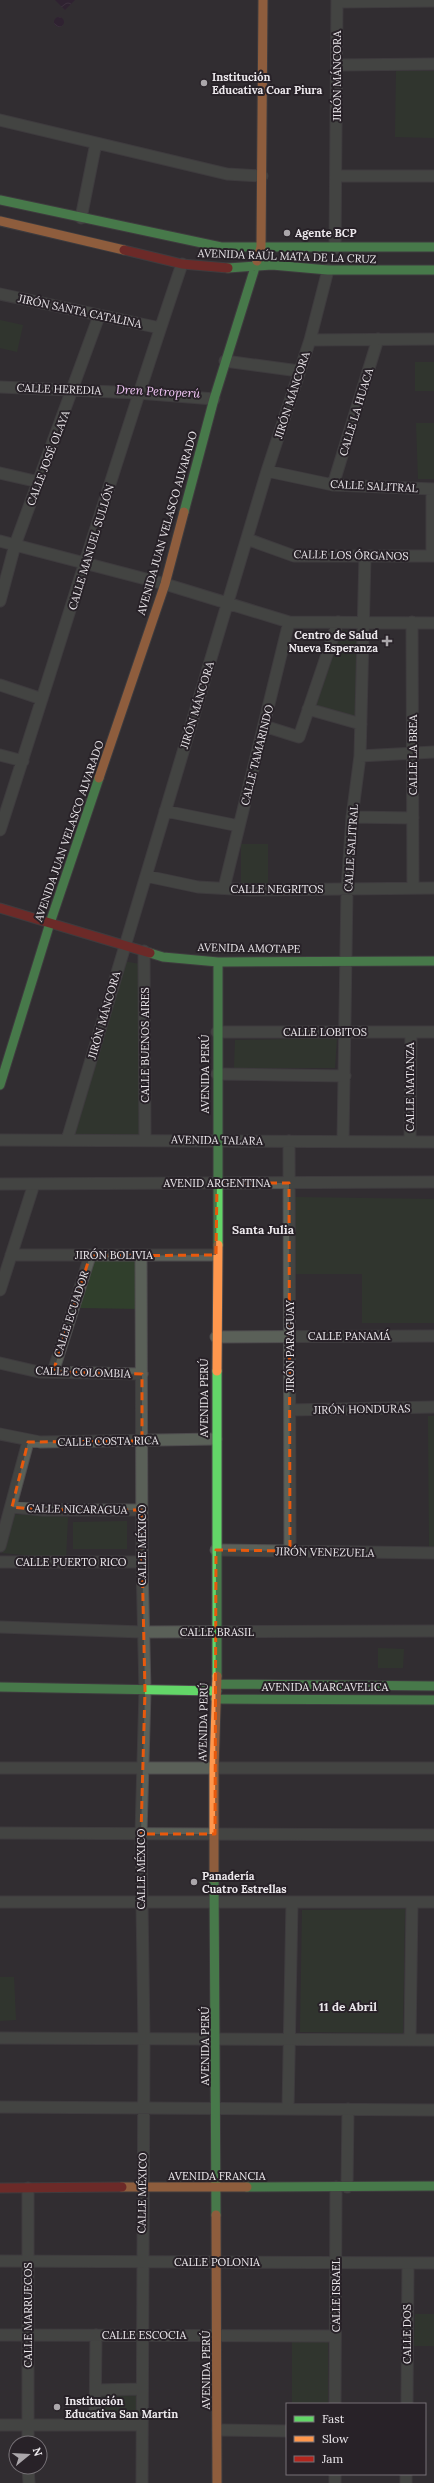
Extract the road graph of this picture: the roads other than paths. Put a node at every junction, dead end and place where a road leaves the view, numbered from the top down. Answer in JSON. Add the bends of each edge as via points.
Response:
{"nodes":[{"id":1,"x":262,"y":0,"type":"edge"},
{"id":2,"x":337,"y":1,"type":"edge"},
{"id":3,"x":434,"y":1,"type":"edge"},
{"id":4,"x":434,"y":64,"type":"edge"},
{"id":5,"x":337,"y":65,"type":"junction"},
{"id":6,"x":0,"y":120,"type":"edge"},
{"id":7,"x":96,"y":143,"type":"junction"},
{"id":8,"x":262,"y":176,"type":"junction"},
{"id":9,"x":337,"y":176,"type":"junction"},
{"id":10,"x":434,"y":176,"type":"edge"},
{"id":11,"x":0,"y":200,"type":"edge"},
{"id":12,"x":81,"y":218,"type":"junction"},
{"id":13,"x":0,"y":222,"type":"edge"},
{"id":14,"x":262,"y":247,"type":"junction"},
{"id":15,"x":434,"y":247,"type":"edge"},
{"id":16,"x":335,"y":248,"type":"junction"},
{"id":17,"x":182,"y":264,"type":"junction"},
{"id":18,"x":255,"y":266,"type":"junction"},
{"id":19,"x":328,"y":270,"type":"junction"},
{"id":20,"x":434,"y":270,"type":"edge"},
{"id":21,"x":0,"y":294,"type":"edge"},
{"id":22,"x":99,"y":316,"type":"junction"},
{"id":23,"x":160,"y":328,"type":"junction"},
{"id":24,"x":378,"y":339,"type":"junction"},
{"id":25,"x":434,"y":339,"type":"edge"},
{"id":26,"x":310,"y":340,"type":"junction"},
{"id":27,"x":225,"y":361,"type":"junction"},
{"id":28,"x":299,"y":371,"type":"junction"},
{"id":29,"x":0,"y":387,"type":"edge"},
{"id":30,"x":73,"y":390,"type":"junction"},
{"id":31,"x":138,"y":393,"type":"junction"},
{"id":32,"x":214,"y":399,"type":"junction"},
{"id":33,"x":267,"y":471,"type":"junction"},
{"id":34,"x":0,"y":473,"type":"edge"},
{"id":35,"x":39,"y":482,"type":"junction"},
{"id":36,"x":334,"y":485,"type":"junction"},
{"id":37,"x":433,"y":489,"type":"edge"},
{"id":38,"x":247,"y":539,"type":"junction"},
{"id":39,"x":0,"y":541,"type":"edge"},
{"id":40,"x":15,"y":545,"type":"junction"},
{"id":41,"x":365,"y":556,"type":"junction"},
{"id":42,"x":433,"y":556,"type":"edge"},
{"id":43,"x":86,"y":563,"type":"junction"},
{"id":44,"x":165,"y":584,"type":"junction"},
{"id":45,"x":0,"y":601,"type":"edge"},
{"id":46,"x":228,"y":604,"type":"junction"},
{"id":47,"x":289,"y":622,"type":"junction"},
{"id":48,"x":338,"y":622,"type":"junction"},
{"id":49,"x":364,"y":622,"type":"junction"},
{"id":50,"x":412,"y":622,"type":"junction"},
{"id":51,"x":434,"y":623,"type":"edge"},
{"id":52,"x":0,"y":685,"type":"edge"},
{"id":53,"x":42,"y":699,"type":"junction"},
{"id":54,"x":308,"y":709,"type":"junction"},
{"id":55,"x":361,"y":724,"type":"junction"},
{"id":56,"x":264,"y":726,"type":"junction"},
{"id":57,"x":434,"y":752,"type":"edge"},
{"id":58,"x":412,"y":754,"type":"junction"},
{"id":59,"x":0,"y":755,"type":"edge"},
{"id":60,"x":360,"y":756,"type":"junction"},
{"id":61,"x":22,"y":761,"type":"junction"},
{"id":62,"x":165,"y":811,"type":"junction"},
{"id":63,"x":352,"y":818,"type":"junction"},
{"id":64,"x":413,"y":818,"type":"junction"},
{"id":65,"x":239,"y":826,"type":"junction"},
{"id":66,"x":0,"y":830,"type":"edge"},
{"id":67,"x":146,"y":876,"type":"junction"},
{"id":68,"x":224,"y":888,"type":"junction"},
{"id":69,"x":413,"y":888,"type":"junction"},
{"id":70,"x":434,"y":888,"type":"edge"},
{"id":71,"x":347,"y":889,"type":"junction"},
{"id":72,"x":0,"y":908,"type":"edge"},
{"id":73,"x":50,"y":923,"type":"junction"},
{"id":74,"x":125,"y":944,"type":"junction"},
{"id":75,"x":144,"y":951,"type":"junction"},
{"id":76,"x":346,"y":960,"type":"junction"},
{"id":77,"x":434,"y":961,"type":"edge"},
{"id":78,"x":218,"y":962,"type":"junction"},
{"id":79,"x":217,"y":1032,"type":"junction"},
{"id":80,"x":347,"y":1032,"type":"junction"},
{"id":81,"x":411,"y":1032,"type":"junction"},
{"id":82,"x":434,"y":1032,"type":"edge"},
{"id":83,"x":217,"y":1074,"type":"junction"},
{"id":84,"x":345,"y":1076,"type":"junction"},
{"id":85,"x":0,"y":1085,"type":"edge"},
{"id":86,"x":145,"y":1139,"type":"junction"},
{"id":87,"x":0,"y":1140,"type":"edge"},
{"id":88,"x":67,"y":1140,"type":"junction"},
{"id":89,"x":217,"y":1141,"type":"junction"},
{"id":90,"x":289,"y":1141,"type":"junction"},
{"id":91,"x":343,"y":1141,"type":"junction"},
{"id":92,"x":410,"y":1142,"type":"junction"},
{"id":93,"x":434,"y":1142,"type":"edge"},
{"id":94,"x":434,"y":1182,"type":"edge"},
{"id":95,"x":217,"y":1183,"type":"junction"},
{"id":96,"x":290,"y":1183,"type":"junction"},
{"id":97,"x":0,"y":1184,"type":"edge"},
{"id":98,"x":34,"y":1184,"type":"junction"},
{"id":99,"x":11,"y":1255,"type":"junction"},
{"id":100,"x":142,"y":1255,"type":"junction"},
{"id":101,"x":216,"y":1255,"type":"junction"},
{"id":102,"x":90,"y":1256,"type":"junction"},
{"id":103,"x":0,"y":1290,"type":"edge"},
{"id":104,"x":434,"y":1336,"type":"edge"},
{"id":105,"x":216,"y":1337,"type":"junction"},
{"id":106,"x":290,"y":1337,"type":"junction"},
{"id":107,"x":0,"y":1363,"type":"edge"},
{"id":108,"x":52,"y":1372,"type":"junction"},
{"id":109,"x":142,"y":1374,"type":"junction"},
{"id":110,"x":434,"y":1407,"type":"edge"},
{"id":111,"x":290,"y":1410,"type":"junction"},
{"id":112,"x":0,"y":1434,"type":"edge"},
{"id":113,"x":216,"y":1439,"type":"junction"},
{"id":114,"x":142,"y":1441,"type":"junction"},
{"id":115,"x":28,"y":1442,"type":"junction"},
{"id":116,"x":12,"y":1507,"type":"junction"},
{"id":117,"x":141,"y":1510,"type":"junction"},
{"id":118,"x":0,"y":1546,"type":"edge"},
{"id":119,"x":216,"y":1550,"type":"junction"},
{"id":120,"x":290,"y":1551,"type":"junction"},
{"id":121,"x":434,"y":1553,"type":"edge"},
{"id":122,"x":0,"y":1562,"type":"edge"},
{"id":123,"x":142,"y":1562,"type":"junction"},
{"id":124,"x":0,"y":1627,"type":"edge"},
{"id":125,"x":434,"y":1631,"type":"edge"},
{"id":126,"x":142,"y":1632,"type":"junction"},
{"id":127,"x":216,"y":1632,"type":"junction"},
{"id":128,"x":434,"y":1686,"type":"edge"},
{"id":129,"x":0,"y":1687,"type":"edge"},
{"id":130,"x":145,"y":1691,"type":"junction"},
{"id":131,"x":217,"y":1691,"type":"junction"},
{"id":132,"x":434,"y":1700,"type":"edge"},
{"id":133,"x":0,"y":1768,"type":"edge"},
{"id":134,"x":142,"y":1768,"type":"junction"},
{"id":135,"x":214,"y":1768,"type":"junction"},
{"id":136,"x":434,"y":1768,"type":"edge"},
{"id":137,"x":0,"y":1834,"type":"edge"},
{"id":138,"x":141,"y":1834,"type":"junction"},
{"id":139,"x":215,"y":1834,"type":"junction"},
{"id":140,"x":434,"y":1835,"type":"edge"},
{"id":141,"x":0,"y":1902,"type":"edge"},
{"id":142,"x":142,"y":1902,"type":"junction"},
{"id":143,"x":216,"y":1902,"type":"junction"},
{"id":144,"x":292,"y":1902,"type":"junction"},
{"id":145,"x":412,"y":1902,"type":"junction"},
{"id":146,"x":434,"y":1902,"type":"edge"},
{"id":147,"x":0,"y":2038,"type":"edge"},
{"id":148,"x":144,"y":2038,"type":"junction"},
{"id":149,"x":217,"y":2039,"type":"junction"},
{"id":150,"x":289,"y":2039,"type":"junction"},
{"id":151,"x":410,"y":2040,"type":"junction"},
{"id":152,"x":434,"y":2040,"type":"edge"},
{"id":153,"x":0,"y":2107,"type":"edge"},
{"id":154,"x":143,"y":2108,"type":"junction"},
{"id":155,"x":217,"y":2108,"type":"junction"},
{"id":156,"x":288,"y":2109,"type":"junction"},
{"id":157,"x":348,"y":2109,"type":"junction"},
{"id":158,"x":434,"y":2110,"type":"edge"},
{"id":159,"x":434,"y":2186,"type":"edge"},
{"id":160,"x":142,"y":2187,"type":"junction"},
{"id":161,"x":342,"y":2187,"type":"junction"},
{"id":162,"x":0,"y":2188,"type":"edge"},
{"id":163,"x":28,"y":2188,"type":"junction"},
{"id":164,"x":217,"y":2188,"type":"junction"},
{"id":165,"x":0,"y":2261,"type":"edge"},
{"id":166,"x":28,"y":2261,"type":"junction"},
{"id":167,"x":142,"y":2262,"type":"junction"},
{"id":168,"x":217,"y":2262,"type":"junction"},
{"id":169,"x":336,"y":2263,"type":"junction"},
{"id":170,"x":408,"y":2263,"type":"junction"},
{"id":171,"x":434,"y":2263,"type":"edge"},
{"id":172,"x":141,"y":2334,"type":"junction"},
{"id":173,"x":217,"y":2334,"type":"junction"},
{"id":174,"x":0,"y":2335,"type":"edge"},
{"id":175,"x":28,"y":2335,"type":"junction"},
{"id":176,"x":96,"y":2335,"type":"junction"},
{"id":177,"x":335,"y":2336,"type":"junction"},
{"id":178,"x":141,"y":2389,"type":"junction"},
{"id":179,"x":96,"y":2390,"type":"junction"},
{"id":180,"x":335,"y":2403,"type":"edge"},
{"id":181,"x":407,"y":2403,"type":"edge"},
{"id":182,"x":141,"y":2424,"type":"junction"},
{"id":183,"x":0,"y":2425,"type":"edge"},
{"id":184,"x":28,"y":2425,"type":"junction"},
{"id":185,"x":95,"y":2425,"type":"junction"},
{"id":186,"x":218,"y":2430,"type":"junction"},
{"id":187,"x":286,"y":2431,"type":"edge"},
{"id":188,"x":28,"y":2435,"type":"edge"},
{"id":189,"x":142,"y":2483,"type":"edge"},
{"id":190,"x":218,"y":2483,"type":"edge"}],
"edges":[{"from":1,"to":8,"type":"street","name":"AVENIDA JUAN VELASCO ALVARADO"},
{"from":2,"to":3,"type":"street"},
{"from":2,"to":5,"type":"street","name":"JIRÓN MÁNCORA"},
{"from":4,"to":5,"type":"street"},
{"from":5,"to":9,"type":"street","name":"JIRÓN MÁNCORA"},
{"from":6,"to":7,"type":"street"},
{"from":7,"to":8,"type":"street","via":[[227,174]]},
{"from":7,"to":12,"type":"street"},
{"from":8,"to":14,"type":"street","name":"AVENIDA JUAN VELASCO ALVARADO"},
{"from":9,"to":10,"type":"street"},
{"from":9,"to":16,"type":"street","name":"JIRÓN MÁNCORA"},
{"from":11,"to":12,"type":"street","name":"AVENIDA RAÚL MATA DE LA CRUZ"},
{"from":12,"to":14,"type":"street","name":"AVENIDA RAÚL MATA DE LA CRUZ","via":[[190,242],[228,247]]},
{"from":13,"to":17,"type":"street","name":"AVENIDA RAÚL MATA DE LA CRUZ"},
{"from":14,"to":16,"type":"street","name":"AVENIDA RAÚL MATA DE LA CRUZ"},
{"from":14,"to":18,"type":"street","name":"AVENIDA JUAN VELASCO ALVARADO"},
{"from":15,"to":16,"type":"street","name":"AVENIDA RAÚL MATA DE LA CRUZ"},
{"from":17,"to":18,"type":"street","name":"AVENIDA RAÚL MATA DE LA CRUZ","via":[[224,268]]},
{"from":17,"to":23,"type":"street","name":"CALLE MANUEL SULLÓN"},
{"from":18,"to":19,"type":"street","name":"AVENIDA RAÚL MATA DE LA CRUZ"},
{"from":18,"to":27,"type":"street","name":"AVENIDA JUAN VELASCO ALVARADO"},
{"from":19,"to":20,"type":"street","name":"AVENIDA RAÚL MATA DE LA CRUZ"},
{"from":19,"to":26,"type":"street","name":"JIRÓN MÁNCORA"},
{"from":21,"to":22,"type":"street","name":"JIRÓN SANTA CATALINA"},
{"from":22,"to":23,"type":"street","name":"JIRÓN SANTA CATALINA"},
{"from":22,"to":30,"type":"street","name":"CALLE JOSÉ OLAYA"},
{"from":23,"to":31,"type":"street","name":"CALLE MANUEL SULLÓN"},
{"from":24,"to":25,"type":"street"},
{"from":24,"to":26,"type":"street"},
{"from":24,"to":36,"type":"street","name":"CALLE LA HUACA"},
{"from":26,"to":28,"type":"street","name":"JIRÓN MÁNCORA"},
{"from":27,"to":28,"type":"street"},
{"from":27,"to":32,"type":"street","name":"AVENIDA JUAN VELASCO ALVARADO"},
{"from":28,"to":33,"type":"street","name":"JIRÓN MÁNCORA"},
{"from":29,"to":30,"type":"street","name":"CALLE HEREDIA"},
{"from":30,"to":31,"type":"street","name":"CALLE HEREDIA"},
{"from":30,"to":35,"type":"street","name":"CALLE JOSÉ OLAYA"},
{"from":31,"to":32,"type":"street","name":"CALLE HEREDIA"},
{"from":31,"to":43,"type":"street","name":"CALLE MANUEL SULLÓN"},
{"from":32,"to":44,"type":"street","name":"AVENIDA JUAN VELASCO ALVARADO"},
{"from":33,"to":36,"type":"street","name":"CALLE SALITRAL"},
{"from":33,"to":38,"type":"street","name":"JIRÓN MÁNCORA"},
{"from":34,"to":35,"type":"street"},
{"from":35,"to":40,"type":"street","name":"CALLE JOSÉ OLAYA"},
{"from":36,"to":37,"type":"street","name":"CALLE SALITRAL"},
{"from":37,"to":42,"type":"street"},
{"from":38,"to":41,"type":"street","name":"CALLE LOS ÓRGANOS","via":[[294,556]]},
{"from":38,"to":46,"type":"street","name":"JIRÓN MÁNCORA"},
{"from":39,"to":40,"type":"street"},
{"from":40,"to":43,"type":"street"},
{"from":40,"to":45,"type":"street","name":"CALLE JOSÉ OLAYA"},
{"from":41,"to":42,"type":"street","name":"CALLE LOS ÓRGANOS"},
{"from":41,"to":49,"type":"street","name":"CALLE SALITRAL"},
{"from":43,"to":44,"type":"street"},
{"from":43,"to":53,"type":"street","name":"CALLE MANUEL SULLÓN"},
{"from":44,"to":46,"type":"street"},
{"from":44,"to":73,"type":"street","name":"AVENIDA JUAN VELASCO ALVARADO"},
{"from":46,"to":47,"type":"street"},
{"from":46,"to":62,"type":"street","name":"JIRÓN MÁNCORA"},
{"from":47,"to":48,"type":"street"},
{"from":47,"to":56,"type":"street","name":"CALLE TAMARINDO"},
{"from":48,"to":49,"type":"street"},
{"from":48,"to":54,"type":"street"},
{"from":49,"to":50,"type":"street"},
{"from":49,"to":55,"type":"street","name":"CALLE SALITRAL"},
{"from":50,"to":51,"type":"street"},
{"from":50,"to":58,"type":"street","name":"CALLE LA BREA"},
{"from":52,"to":53,"type":"street"},
{"from":53,"to":61,"type":"street","name":"CALLE MANUEL SULLÓN"},
{"from":54,"to":55,"type":"street"},
{"from":54,"to":56,"type":"street","via":[[299,737]]},
{"from":55,"to":60,"type":"street","name":"CALLE SALITRAL"},
{"from":56,"to":65,"type":"street","name":"CALLE TAMARINDO"},
{"from":57,"to":58,"type":"street"},
{"from":58,"to":60,"type":"street"},
{"from":58,"to":64,"type":"street","name":"CALLE LA BREA"},
{"from":59,"to":61,"type":"street"},
{"from":60,"to":63,"type":"street","name":"CALLE SALITRAL"},
{"from":61,"to":66,"type":"street","name":"CALLE MANUEL SULLÓN"},
{"from":62,"to":65,"type":"street"},
{"from":62,"to":67,"type":"street","name":"JIRÓN MÁNCORA"},
{"from":63,"to":64,"type":"street"},
{"from":63,"to":71,"type":"street","name":"CALLE SALITRAL"},
{"from":64,"to":69,"type":"street","name":"CALLE LA BREA"},
{"from":65,"to":68,"type":"street","name":"CALLE TAMARINDO"},
{"from":67,"to":68,"type":"street","name":"CALLE NEGRITOS","via":[[198,887]]},
{"from":67,"to":74,"type":"street","name":"JIRÓN MÁNCORA"},
{"from":68,"to":71,"type":"street","name":"CALLE NEGRITOS"},
{"from":69,"to":70,"type":"street","name":"CALLE NEGRITOS"},
{"from":69,"to":71,"type":"street","name":"CALLE NEGRITOS"},
{"from":71,"to":76,"type":"street","name":"CALLE SALITRAL"},
{"from":72,"to":73,"type":"street","name":"AVENIDA AMOTAPE"},
{"from":73,"to":74,"type":"street","name":"AVENIDA AMOTAPE"},
{"from":73,"to":85,"type":"street","name":"AVENIDA JUAN VELASCO ALVARADO"},
{"from":74,"to":75,"type":"street","name":"AVENIDA AMOTAPE"},
{"from":74,"to":88,"type":"street","name":"JIRÓN MÁNCORA"},
{"from":75,"to":78,"type":"street","name":"AVENIDA AMOTAPE","via":[[163,957]]},
{"from":75,"to":86,"type":"street","name":"CALLE BUENOS AIRES"},
{"from":76,"to":77,"type":"street","name":"AVENIDA AMOTAPE"},
{"from":76,"to":78,"type":"street","name":"AVENIDA AMOTAPE"},
{"from":76,"to":80,"type":"street","name":"CALLE SALITRAL"},
{"from":78,"to":79,"type":"street","name":"AVENIDA PERÚ"},
{"from":79,"to":80,"type":"street","name":"CALLE LOBITOS"},
{"from":79,"to":83,"type":"street","name":"AVENIDA PERÚ"},
{"from":80,"to":81,"type":"street","name":"CALLE LOBITOS"},
{"from":80,"to":84,"type":"street","name":"CALLE SALITRAL"},
{"from":81,"to":82,"type":"street","name":"CALLE LOBITOS"},
{"from":81,"to":92,"type":"street","name":"CALLE MATANZA"},
{"from":83,"to":84,"type":"street"},
{"from":83,"to":89,"type":"street","name":"AVENIDA PERÚ"},
{"from":84,"to":91,"type":"street","name":"CALLE SALITRAL"},
{"from":86,"to":88,"type":"street","name":"AVENIDA TALARA"},
{"from":86,"to":89,"type":"street","name":"AVENIDA TALARA"},
{"from":87,"to":88,"type":"street","name":"AVENIDA TALARA"},
{"from":89,"to":90,"type":"street","name":"AVENIDA TALARA"},
{"from":89,"to":95,"type":"street","name":"AVENIDA PERÚ"},
{"from":90,"to":91,"type":"street","name":"AVENIDA TALARA"},
{"from":90,"to":96,"type":"street","name":"JIRÓN PARAGUAY"},
{"from":91,"to":92,"type":"street","name":"AVENIDA TALARA"},
{"from":92,"to":93,"type":"street","name":"AVENIDA TALARA"},
{"from":94,"to":96,"type":"street","name":"AVENID ARGENTINA"},
{"from":95,"to":96,"type":"street","name":"AVENID ARGENTINA"},
{"from":95,"to":98,"type":"street","name":"AVENID ARGENTINA"},
{"from":95,"to":101,"type":"street","name":"AVENIDA PERÚ"},
{"from":96,"to":106,"type":"street","name":"JIRÓN PARAGUAY"},
{"from":97,"to":98,"type":"street","name":"AVENID ARGENTINA"},
{"from":98,"to":99,"type":"street"},
{"from":99,"to":102,"type":"street","name":"JIRÓN BOLIVIA"},
{"from":99,"to":103,"type":"street"},
{"from":100,"to":101,"type":"street","name":"JIRÓN BOLIVIA"},
{"from":100,"to":102,"type":"street","name":"JIRÓN BOLIVIA"},
{"from":100,"to":109,"type":"street","name":"CALLE MÉXICO"},
{"from":101,"to":105,"type":"street","name":"AVENIDA PERÚ"},
{"from":102,"to":108,"type":"street","name":"CALLE ECUADOR"},
{"from":104,"to":106,"type":"street","name":"CALLE PANAMÁ"},
{"from":105,"to":106,"type":"street","name":"CALLE PANAMÁ"},
{"from":105,"to":113,"type":"street","name":"AVENIDA PERÚ"},
{"from":106,"to":111,"type":"street","name":"JIRÓN PARAGUAY"},
{"from":107,"to":108,"type":"street","name":"CALLE COLOMBIA","via":[[39,1372]]},
{"from":108,"to":109,"type":"street","name":"CALLE COLOMBIA"},
{"from":109,"to":114,"type":"street","name":"CALLE MÉXICO"},
{"from":110,"to":111,"type":"street","name":"JIRÓN HONDURAS"},
{"from":111,"to":120,"type":"street","name":"JIRÓN PARAGUAY"},
{"from":112,"to":115,"type":"street","name":"CALLE COSTA RICA"},
{"from":113,"to":114,"type":"street","name":"CALLE COSTA RICA"},
{"from":113,"to":119,"type":"street","name":"AVENIDA PERÚ"},
{"from":114,"to":115,"type":"street","name":"CALLE COSTA RICA"},
{"from":114,"to":117,"type":"street","name":"CALLE MÉXICO"},
{"from":115,"to":116,"type":"street"},
{"from":116,"to":117,"type":"street","name":"CALLE NICARAGUA","via":[[43,1510]]},
{"from":116,"to":118,"type":"street"},
{"from":117,"to":123,"type":"street","name":"CALLE MÉXICO"},
{"from":119,"to":120,"type":"street","name":"JIRÓN VENEZUELA"},
{"from":119,"to":127,"type":"street","name":"AVENIDA PERÚ"},
{"from":120,"to":121,"type":"street","name":"JIRÓN VENEZUELA"},
{"from":122,"to":123,"type":"street","name":"CALLE PUERTO RICO"},
{"from":123,"to":126,"type":"street","name":"CALLE MÉXICO"},
{"from":124,"to":126,"type":"street","name":"CALLE BRASIL"},
{"from":125,"to":127,"type":"street","name":"CALLE BRASIL"},
{"from":126,"to":127,"type":"street","name":"CALLE BRASIL"},
{"from":126,"to":130,"type":"street","name":"CALLE MÉXICO"},
{"from":127,"to":131,"type":"street","name":"AVENIDA PERÚ"},
{"from":128,"to":131,"type":"street","name":"AVENIDA MARCAVELICA"},
{"from":129,"to":130,"type":"street","name":"AVENIDA MARCAVELICA"},
{"from":130,"to":131,"type":"street","name":"AVENIDA MARCAVELICA"},
{"from":130,"to":134,"type":"street","name":"CALLE MÉXICO"},
{"from":131,"to":132,"type":"street","name":"AVENIDA MARCAVELICA"},
{"from":131,"to":135,"type":"street","name":"AVENIDA PERÚ"},
{"from":133,"to":134,"type":"street"},
{"from":134,"to":135,"type":"street"},
{"from":134,"to":138,"type":"street","name":"CALLE MÉXICO"},
{"from":135,"to":136,"type":"street"},
{"from":135,"to":139,"type":"street","name":"AVENIDA PERÚ"},
{"from":137,"to":138,"type":"street"},
{"from":138,"to":139,"type":"street"},
{"from":138,"to":142,"type":"street","name":"CALLE MÉXICO"},
{"from":139,"to":140,"type":"street"},
{"from":139,"to":143,"type":"street","name":"AVENIDA PERÚ"},
{"from":141,"to":142,"type":"street"},
{"from":142,"to":143,"type":"street"},
{"from":142,"to":148,"type":"street","name":"CALLE MÉXICO"},
{"from":143,"to":144,"type":"street"},
{"from":143,"to":149,"type":"street","name":"AVENIDA PERÚ"},
{"from":144,"to":145,"type":"street"},
{"from":144,"to":150,"type":"street"},
{"from":145,"to":146,"type":"street"},
{"from":145,"to":151,"type":"street"},
{"from":147,"to":148,"type":"street"},
{"from":148,"to":149,"type":"street"},
{"from":148,"to":154,"type":"street","name":"CALLE MÉXICO"},
{"from":149,"to":150,"type":"street"},
{"from":149,"to":155,"type":"street","name":"AVENIDA PERÚ"},
{"from":150,"to":151,"type":"street"},
{"from":150,"to":156,"type":"street"},
{"from":151,"to":152,"type":"street"},
{"from":153,"to":154,"type":"street"},
{"from":154,"to":155,"type":"street"},
{"from":154,"to":160,"type":"street","name":"CALLE MÉXICO"},
{"from":155,"to":156,"type":"street"},
{"from":155,"to":164,"type":"street","name":"AVENIDA PERÚ"},
{"from":156,"to":157,"type":"street"},
{"from":157,"to":158,"type":"street"},
{"from":157,"to":161,"type":"street","name":"CALLE ISRAEL"},
{"from":159,"to":161,"type":"street","name":"AVENIDA FRANCIA"},
{"from":160,"to":163,"type":"street","name":"AVENIDA FRANCIA"},
{"from":160,"to":164,"type":"street","name":"AVENIDA FRANCIA"},
{"from":160,"to":167,"type":"street","name":"CALLE MÉXICO"},
{"from":161,"to":164,"type":"street","name":"AVENIDA FRANCIA"},
{"from":161,"to":169,"type":"street","name":"CALLE ISRAEL"},
{"from":162,"to":163,"type":"street","name":"AVENIDA FRANCIA"},
{"from":163,"to":166,"type":"street","name":"CALLE MARRUECOS"},
{"from":164,"to":168,"type":"street","name":"AVENIDA PERÚ"},
{"from":165,"to":166,"type":"street","name":"CALLE POLONIA"},
{"from":166,"to":167,"type":"street","name":"CALLE POLONIA"},
{"from":166,"to":175,"type":"street","name":"CALLE MARRUECOS"},
{"from":167,"to":168,"type":"street","name":"CALLE POLONIA"},
{"from":167,"to":172,"type":"street","name":"CALLE MÉXICO"},
{"from":168,"to":169,"type":"street","name":"CALLE POLONIA"},
{"from":168,"to":173,"type":"street","name":"AVENIDA PERÚ"},
{"from":169,"to":170,"type":"street","name":"CALLE POLONIA"},
{"from":169,"to":177,"type":"street","name":"CALLE ISRAEL"},
{"from":170,"to":171,"type":"street","name":"CALLE POLONIA"},
{"from":170,"to":181,"type":"street","name":"CALLE DOS"},
{"from":172,"to":173,"type":"street","name":"CALLE ESCOCIA"},
{"from":172,"to":176,"type":"street","name":"CALLE ESCOCIA"},
{"from":172,"to":178,"type":"street","name":"CALLE MÉXICO"},
{"from":173,"to":177,"type":"street","name":"CALLE ESCOCIA"},
{"from":173,"to":186,"type":"street","name":"AVENIDA PERÚ"},
{"from":174,"to":175,"type":"street","name":"CALLE ESCOCIA"},
{"from":175,"to":176,"type":"street","name":"CALLE ESCOCIA"},
{"from":175,"to":184,"type":"street","name":"CALLE MARRUECOS"},
{"from":176,"to":179,"type":"street"},
{"from":177,"to":180,"type":"street","name":"CALLE ISRAEL"},
{"from":178,"to":179,"type":"street"},
{"from":178,"to":182,"type":"street","name":"CALLE MÉXICO"},
{"from":179,"to":185,"type":"street"},
{"from":182,"to":185,"type":"street"},
{"from":182,"to":189,"type":"street","name":"CALLE MÉXICO"},
{"from":183,"to":184,"type":"street"},
{"from":184,"to":185,"type":"street"},
{"from":184,"to":188,"type":"street","name":"CALLE MARRUECOS"},
{"from":186,"to":187,"type":"street"},
{"from":186,"to":190,"type":"street","name":"AVENIDA PERÚ"}]}
